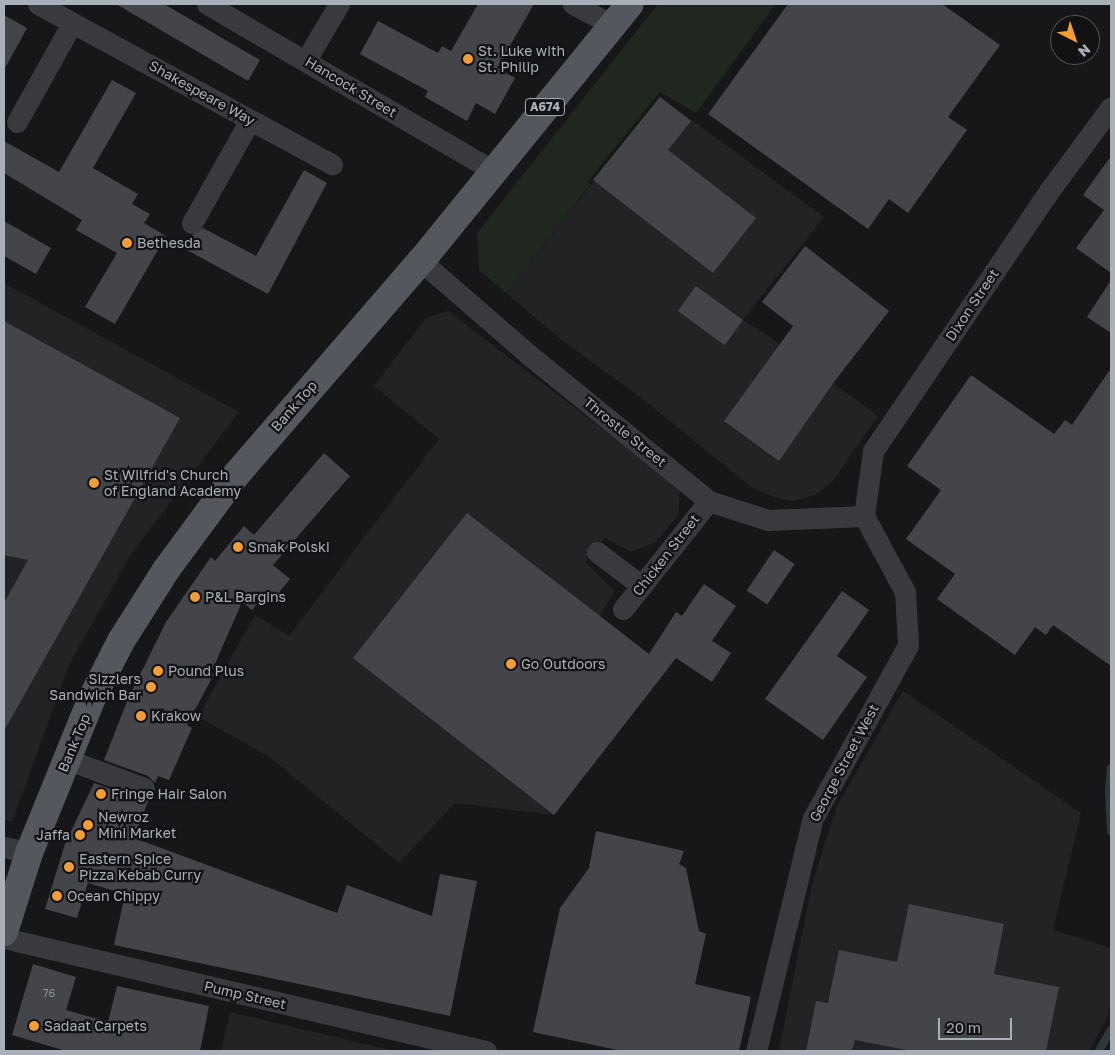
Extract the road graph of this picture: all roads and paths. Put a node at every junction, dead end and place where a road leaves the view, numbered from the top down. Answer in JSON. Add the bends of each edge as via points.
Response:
{"nodes":[{"id":1,"x":38,"y":4,"type":"edge"},
{"id":2,"x":207,"y":4,"type":"edge"},
{"id":3,"x":338,"y":4,"type":"edge"},
{"id":4,"x":573,"y":4,"type":"edge"},
{"id":5,"x":630,"y":4,"type":"edge"},
{"id":6,"x":72,"y":23,"type":"junction"},
{"id":7,"x":612,"y":25,"type":"junction"},
{"id":8,"x":306,"y":60,"type":"junction"},
{"id":9,"x":1111,"y":107,"type":"edge"},
{"id":10,"x":250,"y":120,"type":"junction"},
{"id":11,"x":17,"y":122,"type":"dead end"},
{"id":12,"x":332,"y":164,"type":"dead end"},
{"id":13,"x":494,"y":171,"type":"junction"},
{"id":14,"x":192,"y":223,"type":"dead end"},
{"id":15,"x":421,"y":261,"type":"junction"},
{"id":16,"x":709,"y":501,"type":"junction"},
{"id":17,"x":864,"y":516,"type":"junction"},
{"id":18,"x":597,"y":552,"type":"dead end"},
{"id":19,"x":642,"y":586,"type":"junction"},
{"id":20,"x":623,"y":609,"type":"dead end"},
{"id":21,"x":66,"y":760,"type":"junction"},
{"id":22,"x":144,"y":788,"type":"dead end"},
{"id":23,"x":17,"y":850,"type":"edge"},
{"id":24,"x":4,"y":932,"type":"edge"},
{"id":25,"x":4,"y":938,"type":"edge"},
{"id":26,"x":486,"y":1051,"type":"edge"},
{"id":27,"x":756,"y":1051,"type":"edge"}],
"edges":[{"from":1,"to":6,"type":"street","name":"Shakespeare Way"},
{"from":2,"to":8,"type":"street","name":"Hancock Street"},
{"from":3,"to":8,"type":"street"},
{"from":4,"to":7,"type":"street"},
{"from":5,"to":7,"type":"main road","name":"Bank Top","number":"A674"},
{"from":6,"to":10,"type":"street","name":"Shakespeare Way"},
{"from":6,"to":11,"type":"street"},
{"from":7,"to":13,"type":"main road","name":"Bank Top","number":"A674"},
{"from":8,"to":13,"type":"street","name":"Hancock Street"},
{"from":9,"to":17,"type":"street","name":"Dixon Street","via":[[1052,187],[872,451]]},
{"from":10,"to":12,"type":"street","name":"Shakespeare Way"},
{"from":10,"to":14,"type":"street"},
{"from":13,"to":15,"type":"main road","name":"Bank Top","number":"A674"},
{"from":15,"to":16,"type":"street","name":"Throstle Street","via":[[528,354]]},
{"from":15,"to":21,"type":"main road","name":"Bank Top","number":"A674","via":[[242,468],[166,570],[121,641]]},
{"from":16,"to":17,"type":"street","name":"Throstle Street","via":[[768,520]]},
{"from":16,"to":19,"type":"street","name":"Chicken Street"},
{"from":17,"to":27,"type":"street","name":"George Street West","via":[[905,592],[908,646],[813,818]]},
{"from":18,"to":19,"type":"street"},
{"from":19,"to":20,"type":"street","name":"Chicken Street"},
{"from":21,"to":22,"type":"street"},
{"from":21,"to":23,"type":"main road","name":"Bank Top","number":"A674"},
{"from":23,"to":24,"type":"main road","number":"A674"},
{"from":25,"to":26,"type":"street","name":"Pump Street"}]}
